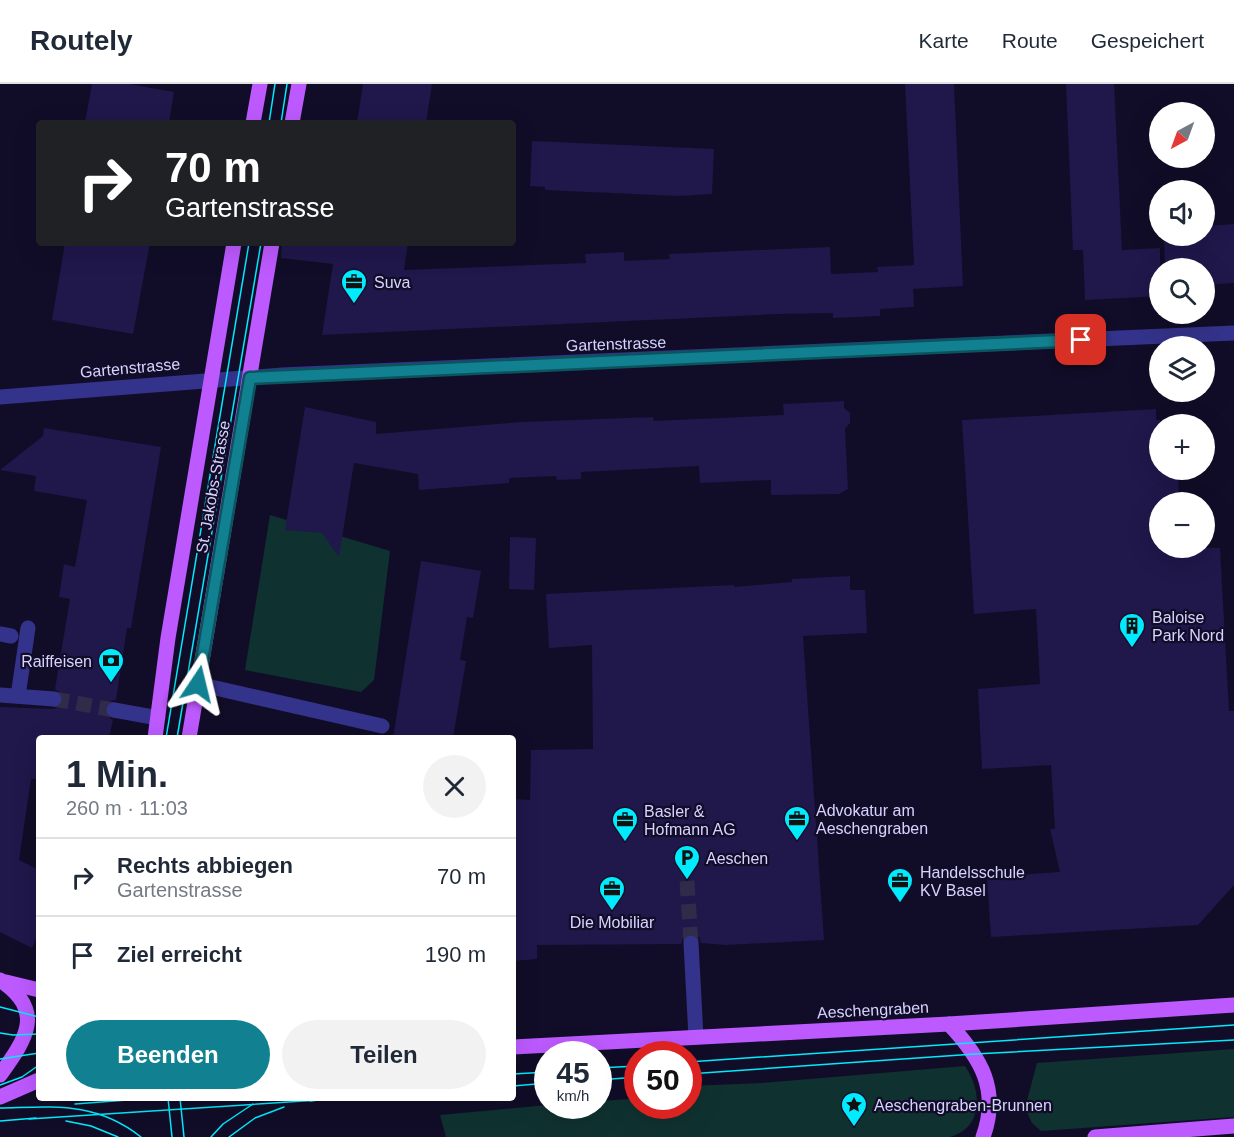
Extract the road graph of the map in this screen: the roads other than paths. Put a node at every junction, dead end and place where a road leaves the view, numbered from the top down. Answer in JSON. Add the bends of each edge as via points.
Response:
{"nodes":[{"id":1,"x":260,"y":84,"type":"edge"},
{"id":2,"x":299,"y":84,"type":"edge"},
{"id":3,"x":254,"y":120,"type":"edge"},
{"id":4,"x":293,"y":120,"type":"edge"},
{"id":5,"x":234,"y":246,"type":"edge"},
{"id":6,"x":272,"y":246,"type":"edge"},
{"id":7,"x":1234,"y":333,"type":"edge"},
{"id":8,"x":250,"y":378,"type":"junction"},
{"id":9,"x":212,"y":380,"type":"junction"},
{"id":10,"x":0,"y":397,"type":"edge"},
{"id":11,"x":28,"y":628,"type":"dead end"},
{"id":12,"x":198,"y":684,"type":"junction"},
{"id":13,"x":0,"y":695,"type":"edge"},
{"id":14,"x":18,"y":696,"type":"junction"},
{"id":15,"x":54,"y":699,"type":"tunnel mouth"},
{"id":16,"x":114,"y":710,"type":"tunnel mouth"},
{"id":17,"x":158,"y":718,"type":"junction"},
{"id":18,"x":382,"y":726,"type":"dead end"},
{"id":19,"x":155,"y":735,"type":"edge"},
{"id":20,"x":190,"y":735,"type":"edge"},
{"id":21,"x":691,"y":944,"type":"tunnel mouth"},
{"id":22,"x":0,"y":980,"type":"edge"},
{"id":23,"x":36,"y":989,"type":"edge"},
{"id":24,"x":1234,"y":1005,"type":"edge"},
{"id":25,"x":949,"y":1024,"type":"junction"},
{"id":26,"x":696,"y":1037,"type":"junction"},
{"id":27,"x":516,"y":1047,"type":"edge"},
{"id":28,"x":0,"y":1075,"type":"edge"},
{"id":29,"x":36,"y":1081,"type":"edge"},
{"id":30,"x":0,"y":1097,"type":"edge"},
{"id":31,"x":1234,"y":1126,"type":"edge"},
{"id":32,"x":983,"y":1137,"type":"edge"},
{"id":33,"x":1095,"y":1137,"type":"edge"}],
"edges":[{"from":1,"to":3,"type":"main road"},
{"from":2,"to":4,"type":"main road"},
{"from":5,"to":9,"type":"main road","name":"St. Jakobs-Strasse"},
{"from":6,"to":8,"type":"main road","name":"St. Jakobs-Strasse"},
{"from":7,"to":8,"type":"street","name":"Gartenstrasse"},
{"from":8,"to":9,"type":"street","name":"Gartenstrasse"},
{"from":8,"to":12,"type":"main road","name":"St. Jakobs-Strasse"},
{"from":9,"to":10,"type":"street","name":"Gartenstrasse"},
{"from":9,"to":17,"type":"main road","name":"St. Jakobs-Strasse"},
{"from":11,"to":14,"type":"street"},
{"from":12,"to":18,"type":"street"},
{"from":12,"to":20,"type":"main road","name":"St. Jakobs-Strasse"},
{"from":13,"to":14,"type":"street"},
{"from":14,"to":15,"type":"street"},
{"from":16,"to":17,"type":"street"},
{"from":17,"to":19,"type":"main road","name":"St. Jakobs-Strasse"},
{"from":21,"to":26,"type":"street"},
{"from":22,"to":23,"type":"main road"},
{"from":22,"to":28,"type":"main road","via":[[23,1002],[29,1020],[21,1046]]},
{"from":24,"to":25,"type":"main road","name":"Aeschengraben"},
{"from":25,"to":26,"type":"main road","name":"Aeschengraben"},
{"from":25,"to":32,"type":"main road","via":[[983,1069],[989,1113]]},
{"from":26,"to":27,"type":"main road","name":"Aeschengraben"},
{"from":29,"to":30,"type":"main road"},
{"from":31,"to":33,"type":"main road"}]}
